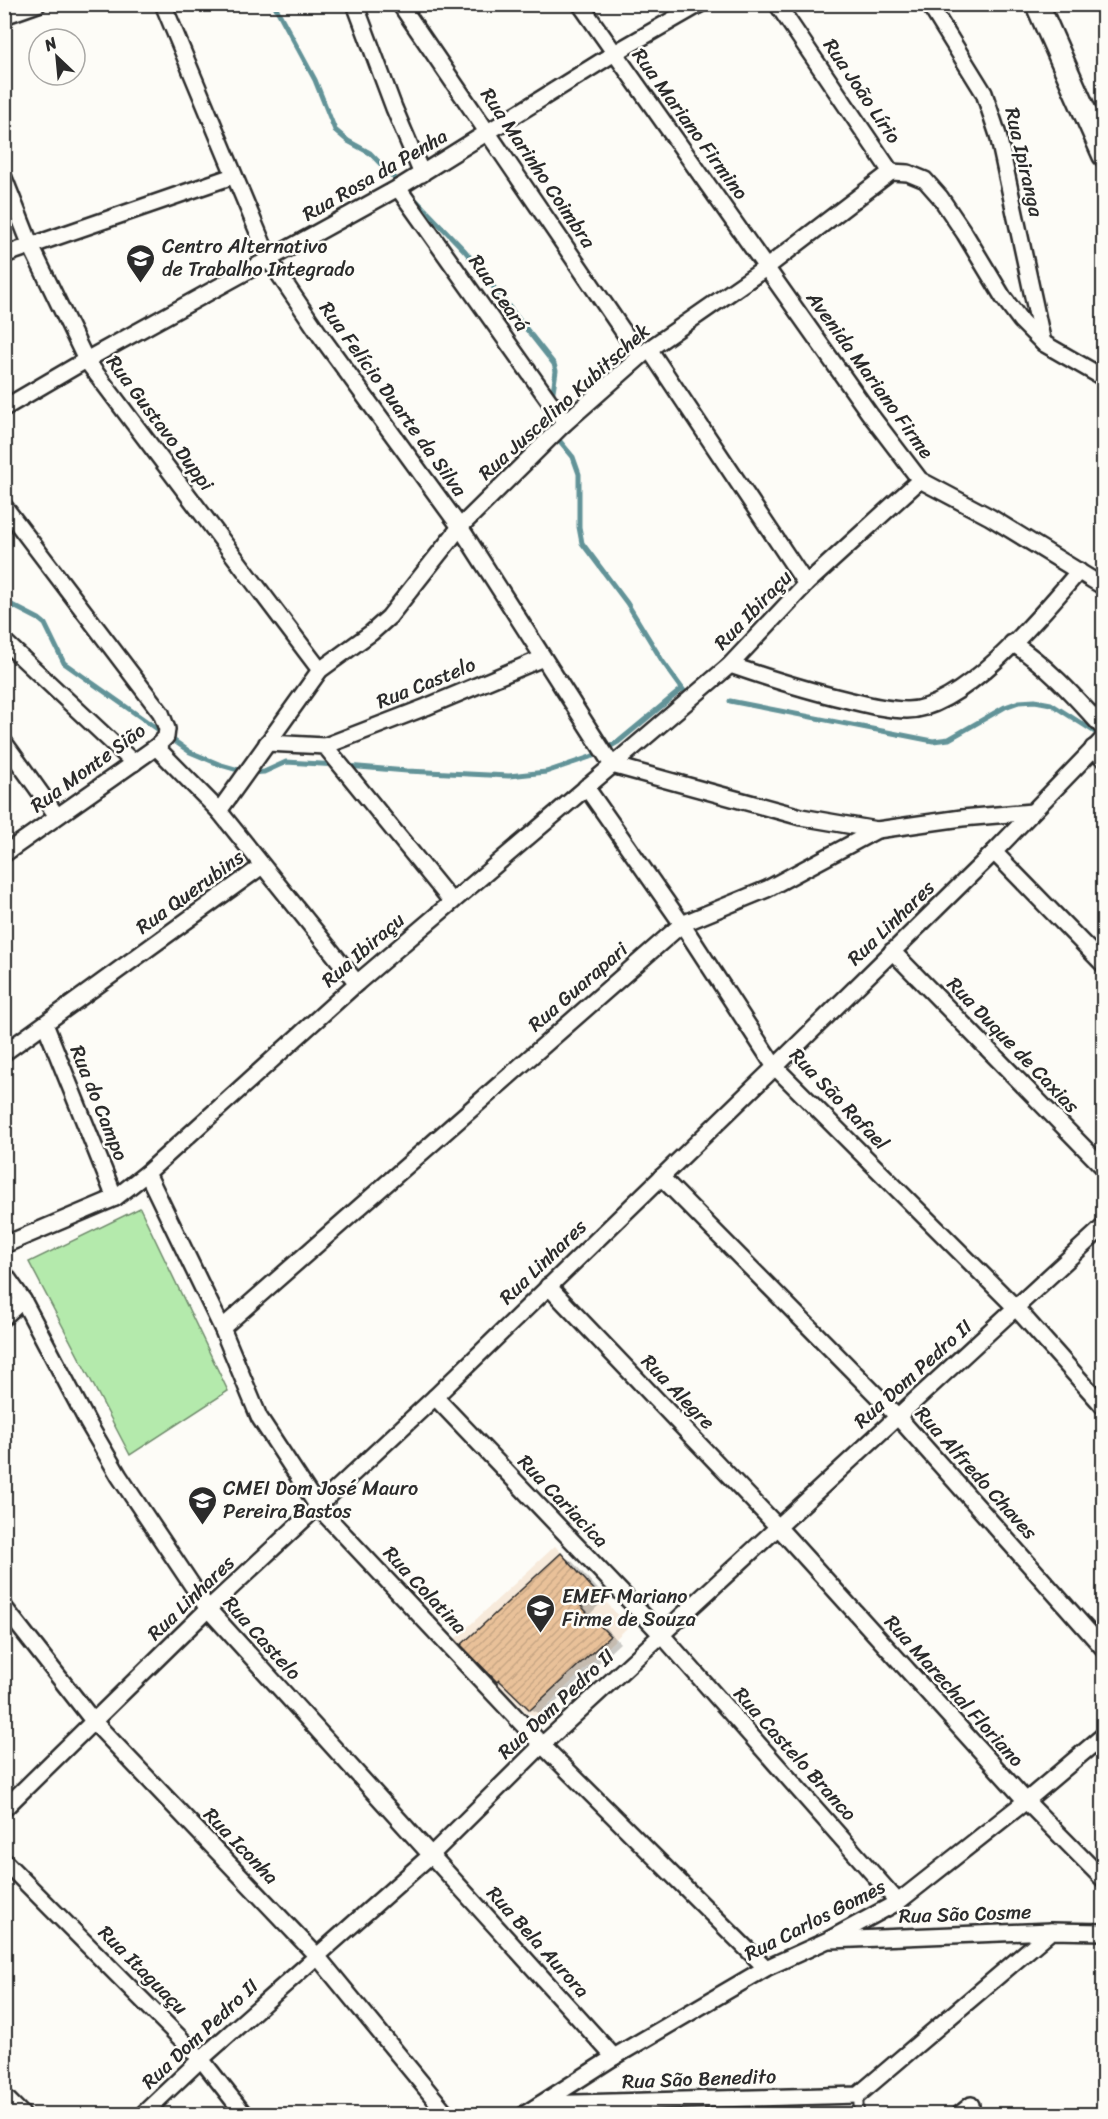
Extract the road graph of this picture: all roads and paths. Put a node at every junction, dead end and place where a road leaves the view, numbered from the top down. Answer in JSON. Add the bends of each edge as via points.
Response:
{"nodes":[{"id":1,"x":38,"y":4,"type":"edge"},
{"id":2,"x":164,"y":4,"type":"edge"},
{"id":3,"x":355,"y":4,"type":"edge"},
{"id":4,"x":400,"y":4,"type":"edge"},
{"id":5,"x":580,"y":4,"type":"edge"},
{"id":6,"x":700,"y":4,"type":"edge"},
{"id":7,"x":777,"y":4,"type":"edge"},
{"id":8,"x":929,"y":4,"type":"edge"},
{"id":9,"x":1037,"y":4,"type":"edge"},
{"id":10,"x":4,"y":16,"type":"edge"},
{"id":11,"x":613,"y":54,"type":"junction"},
{"id":12,"x":489,"y":132,"type":"junction"},
{"id":13,"x":1104,"y":155,"type":"edge"},
{"id":14,"x":891,"y":172,"type":"junction"},
{"id":15,"x":422,"y":174,"type":"junction"},
{"id":16,"x":233,"y":176,"type":"junction"},
{"id":17,"x":4,"y":178,"type":"edge"},
{"id":18,"x":398,"y":188,"type":"junction"},
{"id":19,"x":32,"y":246,"type":"junction"},
{"id":20,"x":4,"y":255,"type":"edge"},
{"id":21,"x":270,"y":261,"type":"junction"},
{"id":22,"x":767,"y":267,"type":"junction"},
{"id":23,"x":1043,"y":343,"type":"junction"},
{"id":24,"x":644,"y":352,"type":"junction"},
{"id":25,"x":86,"y":360,"type":"junction"},
{"id":26,"x":1104,"y":378,"type":"edge"},
{"id":27,"x":4,"y":408,"type":"edge"},
{"id":28,"x":566,"y":423,"type":"junction"},
{"id":29,"x":920,"y":480,"type":"junction"},
{"id":30,"x":4,"y":506,"type":"edge"},
{"id":31,"x":460,"y":527,"type":"junction"},
{"id":32,"x":1079,"y":571,"type":"junction"},
{"id":33,"x":806,"y":584,"type":"junction"},
{"id":34,"x":1104,"y":587,"type":"edge"},
{"id":35,"x":4,"y":640,"type":"edge"},
{"id":36,"x":1012,"y":644,"type":"junction"},
{"id":37,"x":543,"y":658,"type":"junction"},
{"id":38,"x":730,"y":665,"type":"junction"},
{"id":39,"x":320,"y":669,"type":"junction"},
{"id":40,"x":1104,"y":729,"type":"edge"},
{"id":41,"x":4,"y":742,"type":"edge"},
{"id":42,"x":161,"y":742,"type":"junction"},
{"id":43,"x":267,"y":743,"type":"junction"},
{"id":44,"x":325,"y":746,"type":"junction"},
{"id":45,"x":1100,"y":748,"type":"edge"},
{"id":46,"x":134,"y":763,"type":"junction"},
{"id":47,"x":612,"y":765,"type":"junction"},
{"id":48,"x":586,"y":787,"type":"junction"},
{"id":49,"x":219,"y":811,"type":"junction"},
{"id":50,"x":1032,"y":812,"type":"junction"},
{"id":51,"x":57,"y":816,"type":"junction"},
{"id":52,"x":877,"y":830,"type":"junction"},
{"id":53,"x":994,"y":852,"type":"junction"},
{"id":54,"x":4,"y":854,"type":"edge"},
{"id":55,"x":262,"y":866,"type":"junction"},
{"id":56,"x":452,"y":902,"type":"junction"},
{"id":57,"x":682,"y":924,"type":"junction"},
{"id":58,"x":892,"y":951,"type":"junction"},
{"id":59,"x":1104,"y":965,"type":"edge"},
{"id":60,"x":357,"y":983,"type":"junction"},
{"id":61,"x":45,"y":1024,"type":"junction"},
{"id":62,"x":4,"y":1053,"type":"edge"},
{"id":63,"x":775,"y":1066,"type":"junction"},
{"id":64,"x":1104,"y":1168,"type":"edge"},
{"id":65,"x":147,"y":1173,"type":"junction"},
{"id":66,"x":661,"y":1177,"type":"junction"},
{"id":67,"x":115,"y":1198,"type":"junction"},
{"id":68,"x":1104,"y":1226,"type":"edge"},
{"id":69,"x":4,"y":1245,"type":"edge"},
{"id":70,"x":4,"y":1273,"type":"edge"},
{"id":71,"x":548,"y":1286,"type":"junction"},
{"id":72,"x":23,"y":1300,"type":"junction"},
{"id":73,"x":1016,"y":1308,"type":"junction"},
{"id":74,"x":4,"y":1317,"type":"edge"},
{"id":75,"x":222,"y":1328,"type":"junction"},
{"id":76,"x":435,"y":1397,"type":"junction"},
{"id":77,"x":1104,"y":1407,"type":"edge"},
{"id":78,"x":897,"y":1416,"type":"junction"},
{"id":79,"x":318,"y":1507,"type":"junction"},
{"id":80,"x":777,"y":1527,"type":"junction"},
{"id":81,"x":4,"y":1607,"type":"edge"},
{"id":82,"x":208,"y":1609,"type":"junction"},
{"id":83,"x":661,"y":1634,"type":"junction"},
{"id":84,"x":1104,"y":1648,"type":"edge"},
{"id":85,"x":94,"y":1722,"type":"junction"},
{"id":86,"x":1104,"y":1735,"type":"edge"},
{"id":87,"x":542,"y":1745,"type":"junction"},
{"id":88,"x":1026,"y":1801,"type":"junction"},
{"id":89,"x":4,"y":1809,"type":"edge"},
{"id":90,"x":431,"y":1855,"type":"junction"},
{"id":91,"x":4,"y":1861,"type":"edge"},
{"id":92,"x":1104,"y":1880,"type":"edge"},
{"id":93,"x":898,"y":1902,"type":"junction"},
{"id":94,"x":1052,"y":1931,"type":"junction"},
{"id":95,"x":1104,"y":1932,"type":"edge"},
{"id":96,"x":828,"y":1940,"type":"junction"},
{"id":97,"x":317,"y":1956,"type":"junction"},
{"id":98,"x":765,"y":1968,"type":"junction"},
{"id":99,"x":614,"y":2057,"type":"junction"},
{"id":100,"x":201,"y":2059,"type":"junction"},
{"id":101,"x":858,"y":2095,"type":"junction"},
{"id":102,"x":4,"y":2096,"type":"edge"},
{"id":103,"x":541,"y":2104,"type":"junction"},
{"id":104,"x":22,"y":2115,"type":"edge"},
{"id":105,"x":143,"y":2115,"type":"edge"},
{"id":106,"x":244,"y":2115,"type":"edge"},
{"id":107,"x":447,"y":2115,"type":"edge"},
{"id":108,"x":525,"y":2115,"type":"edge"},
{"id":109,"x":859,"y":2115,"type":"edge"}],
"edges":[{"from":1,"to":10,"type":"street"},
{"from":2,"to":16,"type":"street","name":"Rua Felício Duarte da Silva"},
{"from":3,"to":15,"type":"street"},
{"from":4,"to":12,"type":"street","name":"Rua Marinho Coimbra"},
{"from":5,"to":11,"type":"street","name":"Rua Mariano Firmino"},
{"from":6,"to":11,"type":"street","name":"Rua Rosa da Penha"},
{"from":7,"to":14,"type":"street","name":"Rua João Lírio"},
{"from":8,"to":23,"type":"street","name":"Rua Ipiranga","via":[[991,111]]},
{"from":9,"to":13,"type":"street"},
{"from":11,"to":12,"type":"street","name":"Rua Rosa da Penha"},
{"from":11,"to":22,"type":"street","name":"Rua Mariano Firmino"},
{"from":12,"to":15,"type":"street","name":"Rua Rosa da Penha"},
{"from":12,"to":24,"type":"street","name":"Rua Marinho Coimbra"},
{"from":14,"to":22,"type":"street","name":"Rua Juscelino Kubitschek"},
{"from":14,"to":23,"type":"street","via":[[925,180],[965,234],[1003,297]]},
{"from":15,"to":18,"type":"street","name":"Rua Rosa da Penha"},
{"from":16,"to":19,"type":"street"},
{"from":16,"to":21,"type":"street","name":"Rua Felício Duarte da Silva"},
{"from":17,"to":19,"type":"street","name":"Rua Gustavo Duppi"},
{"from":18,"to":21,"type":"street","name":"Rua Rosa da Penha"},
{"from":18,"to":28,"type":"street","name":"Rua Ceará"},
{"from":19,"to":20,"type":"street"},
{"from":19,"to":25,"type":"street","name":"Rua Gustavo Duppi"},
{"from":21,"to":25,"type":"street","name":"Rua Rosa da Penha"},
{"from":21,"to":31,"type":"street","name":"Rua Felício Duarte da Silva"},
{"from":22,"to":24,"type":"street","name":"Rua Juscelino Kubitschek"},
{"from":22,"to":29,"type":"street","name":"Avenida Mariano Firme"},
{"from":23,"to":26,"type":"street"},
{"from":24,"to":28,"type":"street","name":"Rua Juscelino Kubitschek"},
{"from":24,"to":33,"type":"street","name":"Rua Marinho Coimbra"},
{"from":25,"to":27,"type":"street","name":"Rua Rosa da Penha"},
{"from":25,"to":39,"type":"street","name":"Rua Gustavo Duppi"},
{"from":28,"to":31,"type":"street","name":"Rua Juscelino Kubitschek"},
{"from":29,"to":32,"type":"street","name":"Avenida Mariano Firme"},
{"from":29,"to":33,"type":"street","name":"Rua Ibiraçu"},
{"from":30,"to":42,"type":"street","via":[[161,713],[167,729]]},
{"from":31,"to":37,"type":"street","name":"Rua Felício Duarte da Silva"},
{"from":31,"to":39,"type":"street","name":"Rua Juscelino Kubitschek","via":[[388,617]]},
{"from":32,"to":34,"type":"street","name":"Avenida Mariano Firme"},
{"from":32,"to":36,"type":"street"},
{"from":33,"to":38,"type":"street","name":"Rua Ibiraçu"},
{"from":35,"to":46,"type":"street"},
{"from":36,"to":38,"type":"street","via":[[950,697],[909,710],[876,707],[800,689]]},
{"from":36,"to":40,"type":"street","via":[[1041,664]]},
{"from":37,"to":44,"type":"street","name":"Rua Castelo"},
{"from":37,"to":47,"type":"street","name":"Rua Felício Duarte da Silva"},
{"from":38,"to":47,"type":"street","name":"Rua Ibiraçu"},
{"from":39,"to":43,"type":"street"},
{"from":41,"to":51,"type":"street"},
{"from":42,"to":46,"type":"street","name":"Rua Monte Sião"},
{"from":42,"to":49,"type":"street","name":"Rua Querubins"},
{"from":43,"to":44,"type":"street"},
{"from":43,"to":49,"type":"street"},
{"from":44,"to":56,"type":"street"},
{"from":45,"to":50,"type":"street","name":"Rua Linhares"},
{"from":46,"to":51,"type":"street","name":"Rua Monte Sião"},
{"from":47,"to":48,"type":"street","name":"Rua Ibiraçu"},
{"from":47,"to":52,"type":"street","via":[[801,817]]},
{"from":48,"to":56,"type":"street","name":"Rua Ibiraçu"},
{"from":48,"to":57,"type":"street","name":"Rua São Rafael"},
{"from":49,"to":55,"type":"street","name":"Rua Querubins"},
{"from":50,"to":52,"type":"street","name":"Rua Guarapari"},
{"from":50,"to":53,"type":"street","name":"Rua Linhares"},
{"from":51,"to":54,"type":"street","name":"Rua Monte Sião"},
{"from":52,"to":57,"type":"street","name":"Rua Guarapari","via":[[767,889]]},
{"from":53,"to":58,"type":"street","name":"Rua Linhares"},
{"from":53,"to":59,"type":"street"},
{"from":55,"to":60,"type":"street"},
{"from":55,"to":61,"type":"street","name":"Rua Querubins"},
{"from":56,"to":60,"type":"street","name":"Rua Ibiraçu"},
{"from":57,"to":63,"type":"street","name":"Rua São Rafael"},
{"from":57,"to":75,"type":"street","name":"Rua Guarapari"},
{"from":58,"to":63,"type":"street","name":"Rua Linhares"},
{"from":58,"to":64,"type":"street","name":"Rua Duque de Caxias"},
{"from":60,"to":65,"type":"street","name":"Rua Ibiraçu"},
{"from":61,"to":62,"type":"street","name":"Rua Querubins"},
{"from":61,"to":67,"type":"street","name":"Rua do Campo"},
{"from":63,"to":66,"type":"street","name":"Rua Linhares"},
{"from":63,"to":73,"type":"street","name":"Rua São Rafael"},
{"from":65,"to":67,"type":"street","name":"Rua Ibiraçu"},
{"from":65,"to":75,"type":"street","name":"Rua Colatina"},
{"from":66,"to":71,"type":"street","name":"Rua Linhares"},
{"from":66,"to":78,"type":"street","name":"Rua Alfredo Chaves"},
{"from":67,"to":69,"type":"street","name":"Rua Ibiraçu"},
{"from":68,"to":73,"type":"street","name":"Rua Dom Pedro II"},
{"from":70,"to":72,"type":"street","name":"Rua Castelo"},
{"from":71,"to":76,"type":"street","name":"Rua Linhares"},
{"from":71,"to":80,"type":"street","name":"Rua Alegre"},
{"from":72,"to":74,"type":"street"},
{"from":72,"to":82,"type":"street","name":"Rua Castelo","via":[[119,1476]]},
{"from":73,"to":77,"type":"street","name":"Rua São Rafael"},
{"from":73,"to":78,"type":"street","name":"Rua Dom Pedro II"},
{"from":75,"to":79,"type":"street","name":"Rua Colatina","via":[[259,1417]]},
{"from":76,"to":79,"type":"street","name":"Rua Linhares"},
{"from":76,"to":83,"type":"street","name":"Rua Cariacica"},
{"from":78,"to":80,"type":"street","name":"Rua Dom Pedro II"},
{"from":78,"to":84,"type":"street","name":"Rua Alfredo Chaves"},
{"from":79,"to":82,"type":"street","name":"Rua Linhares"},
{"from":79,"to":87,"type":"street","name":"Rua Colatina"},
{"from":80,"to":83,"type":"street","name":"Rua Dom Pedro II"},
{"from":80,"to":88,"type":"street","name":"Rua Marechal Floriano"},
{"from":81,"to":85,"type":"street","name":"Rua Iconha"},
{"from":82,"to":85,"type":"street","name":"Rua Linhares"},
{"from":82,"to":90,"type":"street","name":"Rua Castelo"},
{"from":83,"to":87,"type":"street","name":"Rua Dom Pedro II"},
{"from":83,"to":93,"type":"street","name":"Rua Castelo Branco"},
{"from":85,"to":89,"type":"street","name":"Rua Linhares"},
{"from":85,"to":97,"type":"street","name":"Rua Iconha"},
{"from":86,"to":88,"type":"street","name":"Rua Carlos Gomes"},
{"from":87,"to":90,"type":"street","name":"Rua Dom Pedro II"},
{"from":87,"to":98,"type":"street","name":"Rua Colatina"},
{"from":88,"to":92,"type":"street","name":"Rua Marechal Floriano"},
{"from":88,"to":93,"type":"street","name":"Rua Carlos Gomes"},
{"from":90,"to":97,"type":"street","name":"Rua Dom Pedro II"},
{"from":90,"to":99,"type":"street","name":"Rua Bela Aurora"},
{"from":91,"to":100,"type":"street","name":"Rua Itaguaçu"},
{"from":93,"to":96,"type":"street","name":"Rua Carlos Gomes"},
{"from":94,"to":95,"type":"street","name":"Rua São Cosme"},
{"from":94,"to":96,"type":"street","name":"Rua São Cosme"},
{"from":94,"to":101,"type":"street"},
{"from":96,"to":98,"type":"street","name":"Rua Carlos Gomes"},
{"from":97,"to":100,"type":"street","name":"Rua Dom Pedro II"},
{"from":97,"to":107,"type":"street","name":"Rua Iconha"},
{"from":98,"to":99,"type":"street","name":"Rua Carlos Gomes"},
{"from":99,"to":103,"type":"street","name":"Rua Carlos Gomes"},
{"from":100,"to":105,"type":"street","name":"Rua Dom Pedro II"},
{"from":100,"to":106,"type":"street","name":"Rua Itaguaçu"},
{"from":101,"to":103,"type":"street","name":"Rua São Benedito"},
{"from":101,"to":109,"type":"lane"},
{"from":102,"to":104,"type":"street"},
{"from":103,"to":108,"type":"street","name":"Rua Carlos Gomes"}]}
